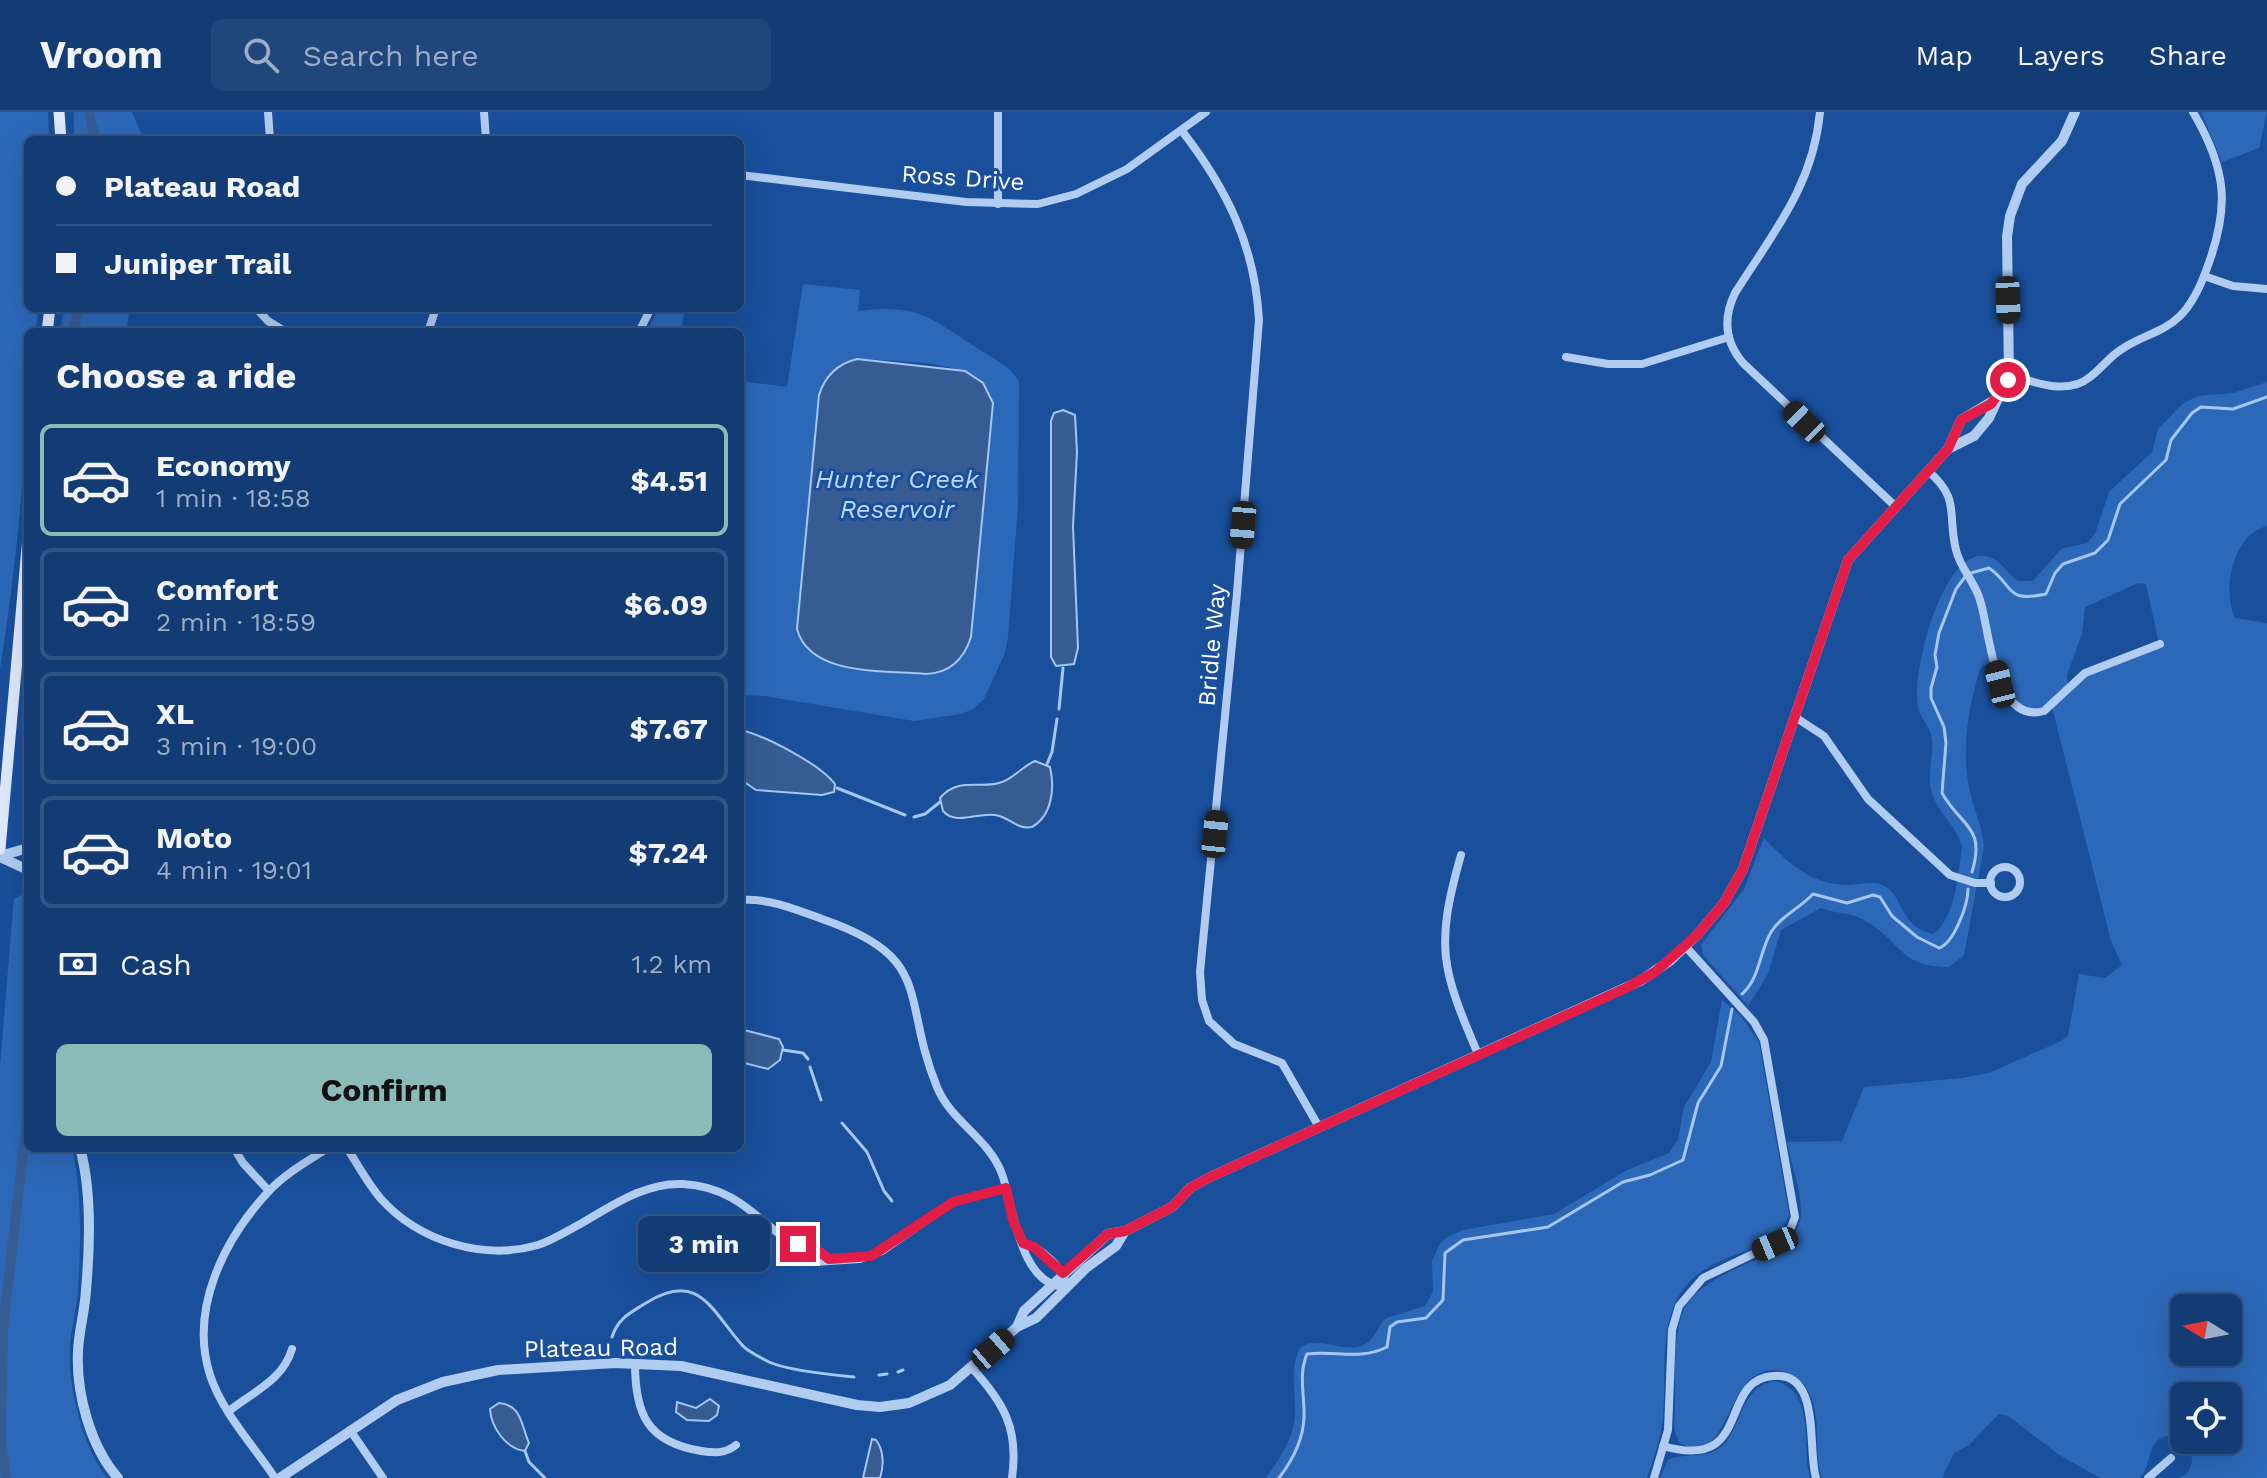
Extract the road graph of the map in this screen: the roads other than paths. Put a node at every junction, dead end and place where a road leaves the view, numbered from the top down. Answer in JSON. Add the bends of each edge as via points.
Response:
{"nodes":[{"id":1,"x":59,"y":112,"type":"edge"},
{"id":2,"x":268,"y":112,"type":"edge"},
{"id":3,"x":484,"y":112,"type":"edge"},
{"id":4,"x":998,"y":112,"type":"edge"},
{"id":5,"x":1206,"y":112,"type":"edge"},
{"id":6,"x":1820,"y":112,"type":"edge"},
{"id":7,"x":2075,"y":112,"type":"edge"},
{"id":8,"x":2193,"y":112,"type":"edge"},
{"id":9,"x":1182,"y":131,"type":"junction"},
{"id":10,"x":61,"y":136,"type":"edge"},
{"id":11,"x":270,"y":136,"type":"edge"},
{"id":12,"x":486,"y":136,"type":"edge"},
{"id":13,"x":744,"y":175,"type":"edge"},
{"id":14,"x":998,"y":204,"type":"junction"},
{"id":15,"x":2204,"y":276,"type":"junction"},
{"id":16,"x":2267,"y":289,"type":"edge"},
{"id":17,"x":260,"y":312,"type":"edge"},
{"id":18,"x":279,"y":328,"type":"edge"},
{"id":19,"x":1729,"y":337,"type":"junction"},
{"id":20,"x":1566,"y":357,"type":"dead end"},
{"id":21,"x":2009,"y":375,"type":"junction"},
{"id":22,"x":1998,"y":397,"type":"junction"},
{"id":23,"x":1948,"y":449,"type":"junction"},
{"id":24,"x":1928,"y":471,"type":"junction"},
{"id":25,"x":1895,"y":506,"type":"junction"},
{"id":26,"x":24,"y":582,"type":"edge"},
{"id":27,"x":2160,"y":644,"type":"dead end"},
{"id":28,"x":1795,"y":717,"type":"junction"},
{"id":29,"x":0,"y":849,"type":"edge"},
{"id":30,"x":24,"y":849,"type":"edge"},
{"id":31,"x":1461,"y":855,"type":"dead end"},
{"id":32,"x":0,"y":856,"type":"edge"},
{"id":33,"x":24,"y":868,"type":"edge"},
{"id":34,"x":1991,"y":883,"type":"dead end"},
{"id":35,"x":744,"y":900,"type":"edge"},
{"id":36,"x":1686,"y":947,"type":"junction"},
{"id":37,"x":1478,"y":1054,"type":"junction"},
{"id":38,"x":1319,"y":1127,"type":"junction"},
{"id":39,"x":81,"y":1152,"type":"edge"},
{"id":40,"x":236,"y":1152,"type":"edge"},
{"id":41,"x":323,"y":1152,"type":"edge"},
{"id":42,"x":350,"y":1152,"type":"edge"},
{"id":43,"x":1006,"y":1188,"type":"junction"},
{"id":44,"x":269,"y":1191,"type":"junction"},
{"id":45,"x":1125,"y":1231,"type":"junction"},
{"id":46,"x":1023,"y":1243,"type":"junction"},
{"id":47,"x":793,"y":1245,"type":"junction"},
{"id":48,"x":829,"y":1259,"type":"junction"},
{"id":49,"x":1063,"y":1273,"type":"junction"},
{"id":50,"x":1051,"y":1284,"type":"junction"},
{"id":51,"x":1066,"y":1287,"type":"junction"},
{"id":52,"x":1017,"y":1327,"type":"junction"},
{"id":53,"x":292,"y":1349,"type":"dead end"},
{"id":54,"x":635,"y":1363,"type":"junction"},
{"id":55,"x":972,"y":1368,"type":"junction"},
{"id":56,"x":229,"y":1411,"type":"junction"},
{"id":57,"x":350,"y":1430,"type":"junction"},
{"id":58,"x":736,"y":1445,"type":"dead end"},
{"id":59,"x":1663,"y":1446,"type":"junction"},
{"id":60,"x":2171,"y":1458,"type":"dead end"},
{"id":61,"x":118,"y":1478,"type":"edge"},
{"id":62,"x":277,"y":1478,"type":"edge"},
{"id":63,"x":383,"y":1478,"type":"edge"},
{"id":64,"x":1012,"y":1478,"type":"edge"},
{"id":65,"x":1654,"y":1478,"type":"edge"},
{"id":66,"x":1816,"y":1478,"type":"edge"},
{"id":67,"x":2148,"y":1478,"type":"edge"}],
"edges":[{"from":1,"to":10,"type":"main road"},
{"from":2,"to":11,"type":"street"},
{"from":3,"to":12,"type":"street"},
{"from":4,"to":14,"type":"street"},
{"from":5,"to":9,"type":"street","name":"Ross Drive"},
{"from":6,"to":19,"type":"street","via":[[1803,185],[1731,301]]},
{"from":7,"to":21,"type":"street","name":"Plateau Road","via":[[2062,141],[2022,184],[2010,216]]},
{"from":8,"to":15,"type":"street","via":[[2223,195],[2219,235]]},
{"from":9,"to":14,"type":"street","name":"Ross Drive","via":[[1127,169],[1076,194],[1038,204]]},
{"from":9,"to":38,"type":"street","name":"Bridle Way","via":[[1215,175],[1239,221],[1256,278],[1259,320],[1200,972],[1202,1000],[1209,1021],[1225,1038],[1282,1063]]},
{"from":13,"to":14,"type":"street","name":"Ross Drive"},
{"from":15,"to":16,"type":"street"},
{"from":15,"to":21,"type":"street","via":[[2175,321],[2120,350],[2084,381],[2059,386]]},
{"from":17,"to":18,"type":"street"},
{"from":19,"to":20,"type":"street","via":[[1642,364]]},
{"from":19,"to":25,"type":"street","via":[[1752,371]]},
{"from":21,"to":22,"type":"street","name":"Plateau Road"},
{"from":22,"to":23,"type":"street","name":"Plateau Road","via":[[1980,432]]},
{"from":22,"to":23,"type":"street","name":"Plateau Road","via":[[1961,420]]},
{"from":23,"to":24,"type":"street","name":"Plateau Road"},
{"from":24,"to":25,"type":"street","name":"Plateau Road"},
{"from":24,"to":27,"type":"street","via":[[1951,501],[1956,551],[1981,602],[2000,684],[2014,704],[2030,712],[2044,711],[2085,673]]},
{"from":25,"to":28,"type":"street","name":"Plateau Road","via":[[1848,560]]},
{"from":26,"to":29,"type":"main road"},
{"from":28,"to":34,"type":"street","via":[[1832,744],[1868,799],[1950,875]]},
{"from":28,"to":36,"type":"street","name":"Plateau Road","via":[[1743,869],[1724,903]]},
{"from":30,"to":32,"type":"street"},
{"from":31,"to":37,"type":"street","via":[[1446,906],[1443,946],[1451,987]]},
{"from":32,"to":33,"type":"street"},
{"from":35,"to":43,"type":"street","via":[[774,902],[849,928],[892,956],[907,977],[937,1087],[950,1111],[994,1158]]},
{"from":36,"to":37,"type":"street","name":"Plateau Road","via":[[1640,981]]},
{"from":36,"to":59,"type":"street","via":[[1764,1040],[1795,1217],[1782,1240],[1711,1272],[1684,1298],[1672,1330]]},
{"from":37,"to":38,"type":"street","name":"Plateau Road"},
{"from":38,"to":45,"type":"street","name":"Plateau Road","via":[[1199,1182],[1172,1207]]},
{"from":39,"to":61,"type":"street","via":[[87,1191],[87,1274],[79,1367],[92,1433]]},
{"from":40,"to":44,"type":"street"},
{"from":41,"to":44,"type":"street"},
{"from":42,"to":47,"type":"street","via":[[372,1188],[400,1217],[463,1246],[505,1250],[542,1244],[632,1195],[681,1184],[732,1196]]},
{"from":43,"to":46,"type":"street"},
{"from":43,"to":48,"type":"street","via":[[953,1202],[871,1256]]},
{"from":44,"to":56,"type":"street","via":[[226,1253],[206,1301],[207,1362]]},
{"from":45,"to":49,"type":"street","name":"Plateau Road","via":[[1100,1240]]},
{"from":45,"to":51,"type":"street","name":"Plateau Road","via":[[1116,1246]]},
{"from":46,"to":49,"type":"street"},
{"from":46,"to":50,"type":"street","via":[[1025,1258]]},
{"from":47,"to":48,"type":"street","via":[[813,1247]]},
{"from":47,"to":48,"type":"street","via":[[807,1261]]},
{"from":49,"to":50,"type":"street","name":"Plateau Road"},
{"from":49,"to":51,"type":"street"},
{"from":50,"to":51,"type":"street"},
{"from":50,"to":52,"type":"street","name":"Plateau Road","via":[[1024,1311]]},
{"from":51,"to":52,"type":"street","name":"Plateau Road","via":[[1036,1318]]},
{"from":52,"to":55,"type":"street","name":"Plateau Road"},
{"from":53,"to":56,"type":"street","via":[[279,1375]]},
{"from":54,"to":55,"type":"street","name":"Plateau Road","via":[[702,1369],[880,1407],[932,1395]]},
{"from":54,"to":57,"type":"street","name":"Plateau Road","via":[[513,1369],[458,1378],[397,1400]]},
{"from":54,"to":58,"type":"street","via":[[640,1411],[662,1437],[710,1452]]},
{"from":55,"to":64,"type":"street","via":[[1007,1417]]},
{"from":56,"to":62,"type":"street"},
{"from":57,"to":62,"type":"street","name":"Plateau Road"},
{"from":57,"to":63,"type":"street"},
{"from":59,"to":65,"type":"street"},
{"from":59,"to":66,"type":"street","via":[[1697,1452],[1715,1445],[1753,1383],[1779,1376],[1798,1387],[1809,1406]]},
{"from":60,"to":67,"type":"street"}]}
